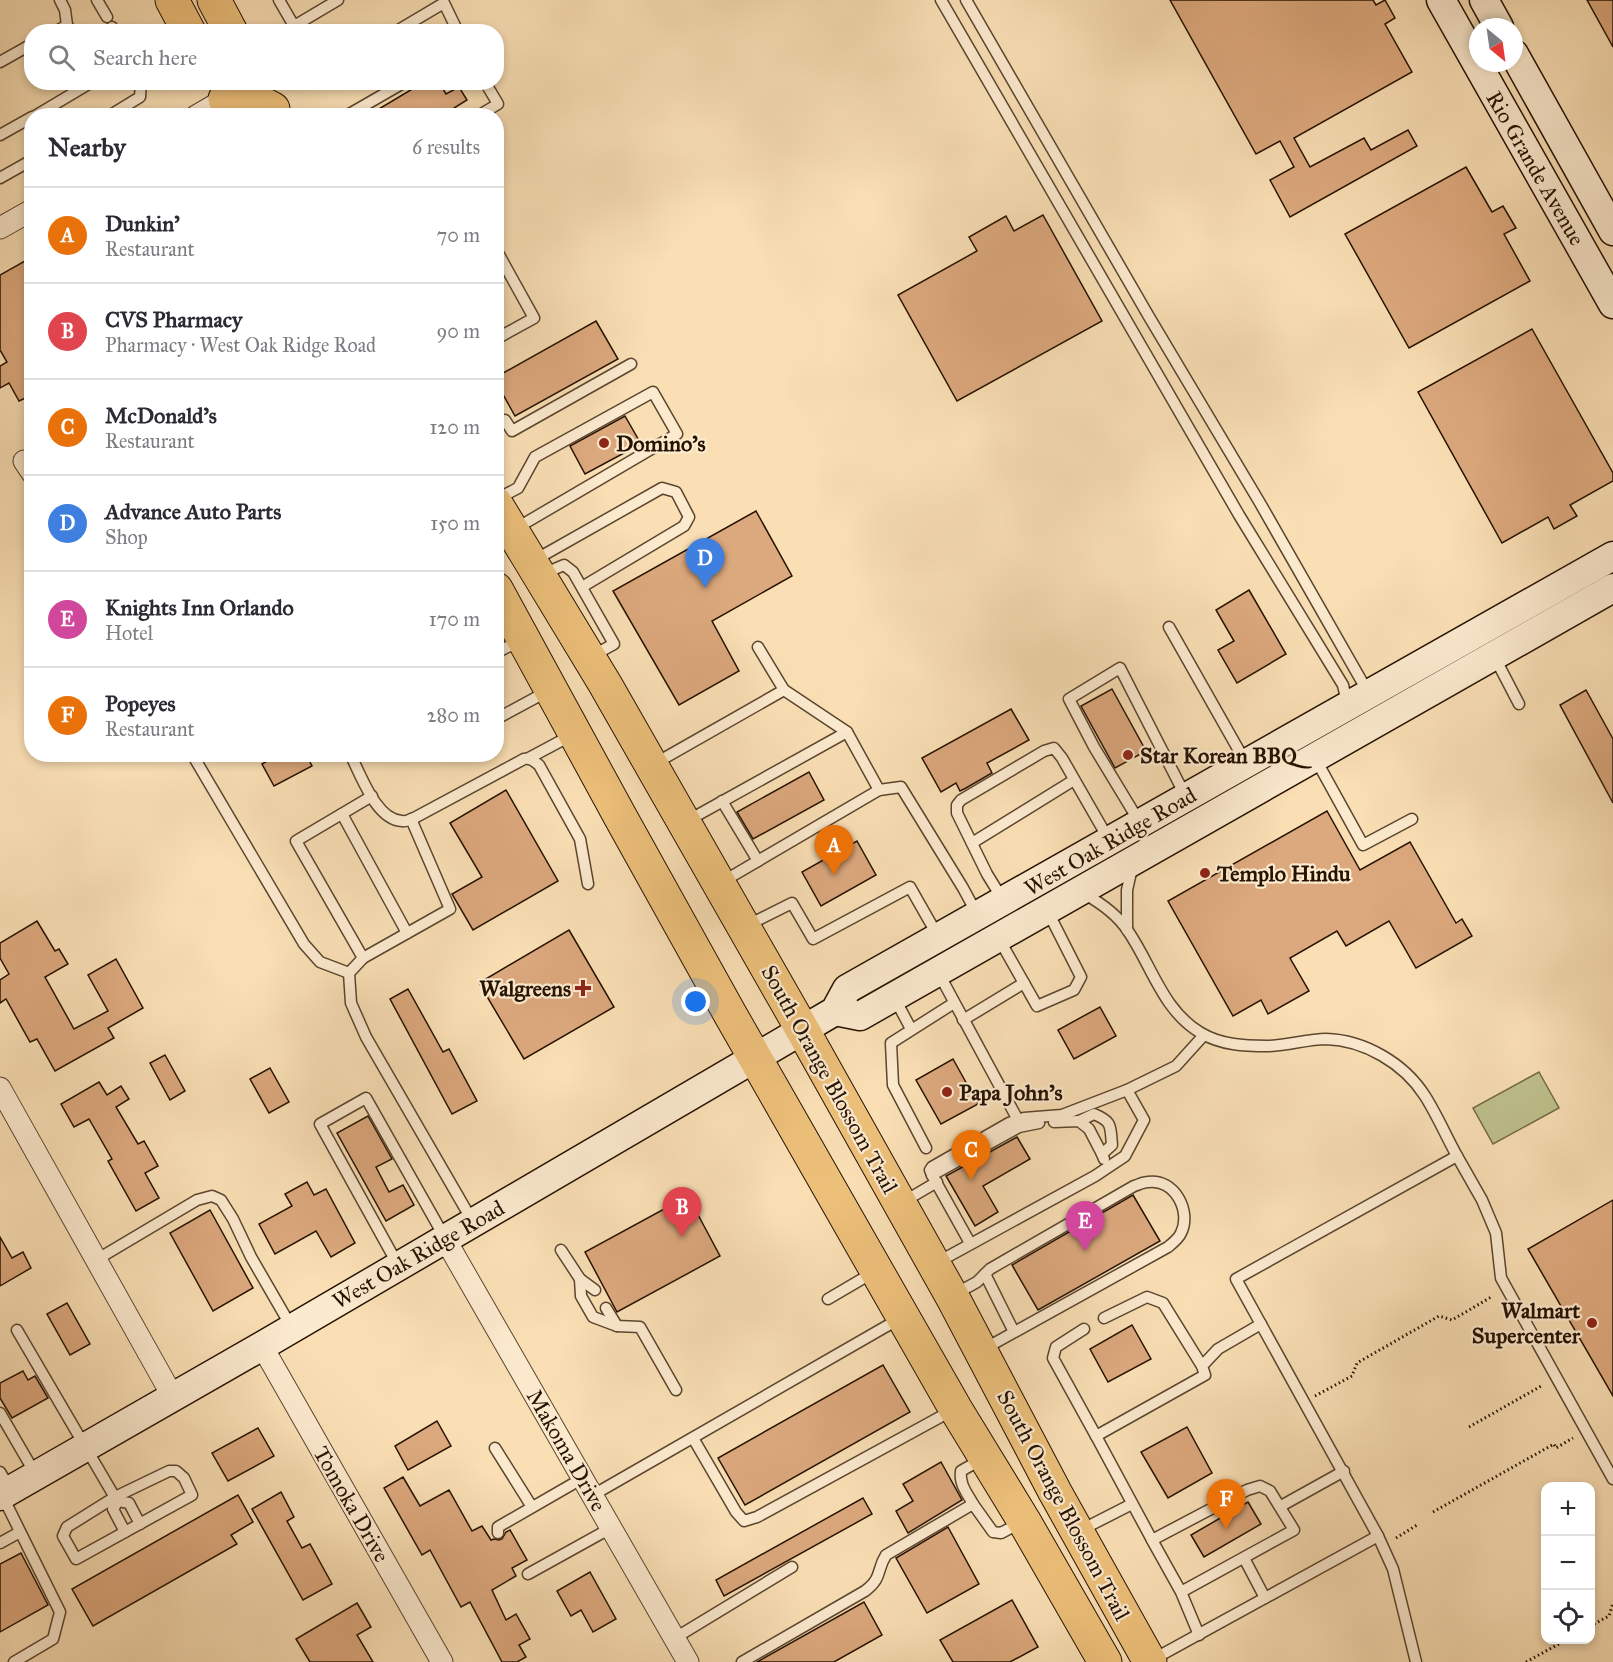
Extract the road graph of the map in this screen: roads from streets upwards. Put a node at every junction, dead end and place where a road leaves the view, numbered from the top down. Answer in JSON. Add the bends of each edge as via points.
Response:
{"nodes":[{"id":1,"x":172,"y":0,"type":"edge"},
{"id":2,"x":214,"y":0,"type":"edge"},
{"id":3,"x":1441,"y":0,"type":"edge"},
{"id":4,"x":1484,"y":0,"type":"edge"},
{"id":5,"x":1494,"y":18,"type":"edge"},
{"id":6,"x":185,"y":24,"type":"edge"},
{"id":7,"x":227,"y":24,"type":"edge"},
{"id":8,"x":1523,"y":70,"type":"edge"},
{"id":9,"x":1537,"y":94,"type":"junction"},
{"id":10,"x":225,"y":99,"type":"edge"},
{"id":11,"x":269,"y":102,"type":"edge"},
{"id":12,"x":210,"y":108,"type":"edge"},
{"id":13,"x":1504,"y":113,"type":"junction"},
{"id":14,"x":24,"y":214,"type":"edge"},
{"id":15,"x":0,"y":228,"type":"edge"},
{"id":16,"x":1613,"y":231,"type":"edge"},
{"id":17,"x":1613,"y":304,"type":"edge"},
{"id":18,"x":504,"y":515,"type":"edge"},
{"id":19,"x":1613,"y":556,"type":"edge"},
{"id":20,"x":1583,"y":573,"type":"junction"},
{"id":21,"x":1613,"y":588,"type":"edge"},
{"id":22,"x":504,"y":621,"type":"edge"},
{"id":23,"x":510,"y":645,"type":"edge"},
{"id":24,"x":1494,"y":656,"type":"junction"},
{"id":25,"x":1369,"y":694,"type":"junction"},
{"id":26,"x":1227,"y":807,"type":"junction"},
{"id":27,"x":835,"y":1011,"type":"junction"},
{"id":28,"x":802,"y":1029,"type":"junction"},
{"id":29,"x":754,"y":1056,"type":"junction"},
{"id":30,"x":0,"y":1089,"type":"edge"},
{"id":31,"x":445,"y":1239,"type":"junction"},
{"id":32,"x":262,"y":1346,"type":"junction"},
{"id":33,"x":173,"y":1397,"type":"junction"},
{"id":34,"x":3,"y":1488,"type":"edge"},
{"id":35,"x":442,"y":1662,"type":"edge"},
{"id":36,"x":688,"y":1662,"type":"edge"},
{"id":37,"x":1105,"y":1662,"type":"edge"},
{"id":38,"x":1150,"y":1662,"type":"edge"}],
"edges":[{"from":1,"to":6,"type":"main road"},
{"from":2,"to":7,"type":"main road"},
{"from":3,"to":13,"type":"street","name":"Rio Grande Avenue"},
{"from":4,"to":5,"type":"street"},
{"from":8,"to":9,"type":"street","name":"Rio Grande Avenue"},
{"from":9,"to":13,"type":"street"},
{"from":9,"to":16,"type":"street","name":"Rio Grande Avenue"},
{"from":10,"to":11,"type":"main road"},
{"from":10,"to":12,"type":"street"},
{"from":13,"to":17,"type":"street","name":"Rio Grande Avenue"},
{"from":14,"to":15,"type":"street"},
{"from":18,"to":28,"type":"main road","name":"South Orange Blossom Trail"},
{"from":19,"to":20,"type":"street","name":"West Oak Ridge Road"},
{"from":20,"to":24,"type":"street","via":[[1567,598],[1497,639],[1490,649]]},
{"from":20,"to":25,"type":"street","name":"West Oak Ridge Road"},
{"from":21,"to":24,"type":"street","name":"West Oak Ridge Road"},
{"from":22,"to":23,"type":"main road","name":"South Orange Blossom Trail"},
{"from":23,"to":29,"type":"main road","name":"South Orange Blossom Trail","via":[[551,690]]},
{"from":24,"to":26,"type":"street","name":"West Oak Ridge Road"},
{"from":25,"to":26,"type":"street","via":[[1372,704],[1361,718],[1245,785]]},
{"from":25,"to":27,"type":"street","name":"West Oak Ridge Road","via":[[847,989]]},
{"from":26,"to":27,"type":"street","name":"West Oak Ridge Road","via":[[860,1016]]},
{"from":27,"to":28,"type":"street","name":"West Oak Ridge Road"},
{"from":28,"to":29,"type":"street","name":"West Oak Ridge Road"},
{"from":28,"to":38,"type":"main road","name":"South Orange Blossom Trail"},
{"from":29,"to":31,"type":"street","name":"West Oak Ridge Road"},
{"from":29,"to":37,"type":"main road","name":"South Orange Blossom Trail"},
{"from":30,"to":33,"type":"street"},
{"from":31,"to":32,"type":"street","name":"West Oak Ridge Road"},
{"from":31,"to":36,"type":"street","name":"Makoma Drive"},
{"from":32,"to":33,"type":"street","name":"West Oak Ridge Road"},
{"from":32,"to":35,"type":"street","name":"Tomoka Drive"},
{"from":33,"to":34,"type":"street","name":"West Oak Ridge Road","via":[[36,1476]]}]}
